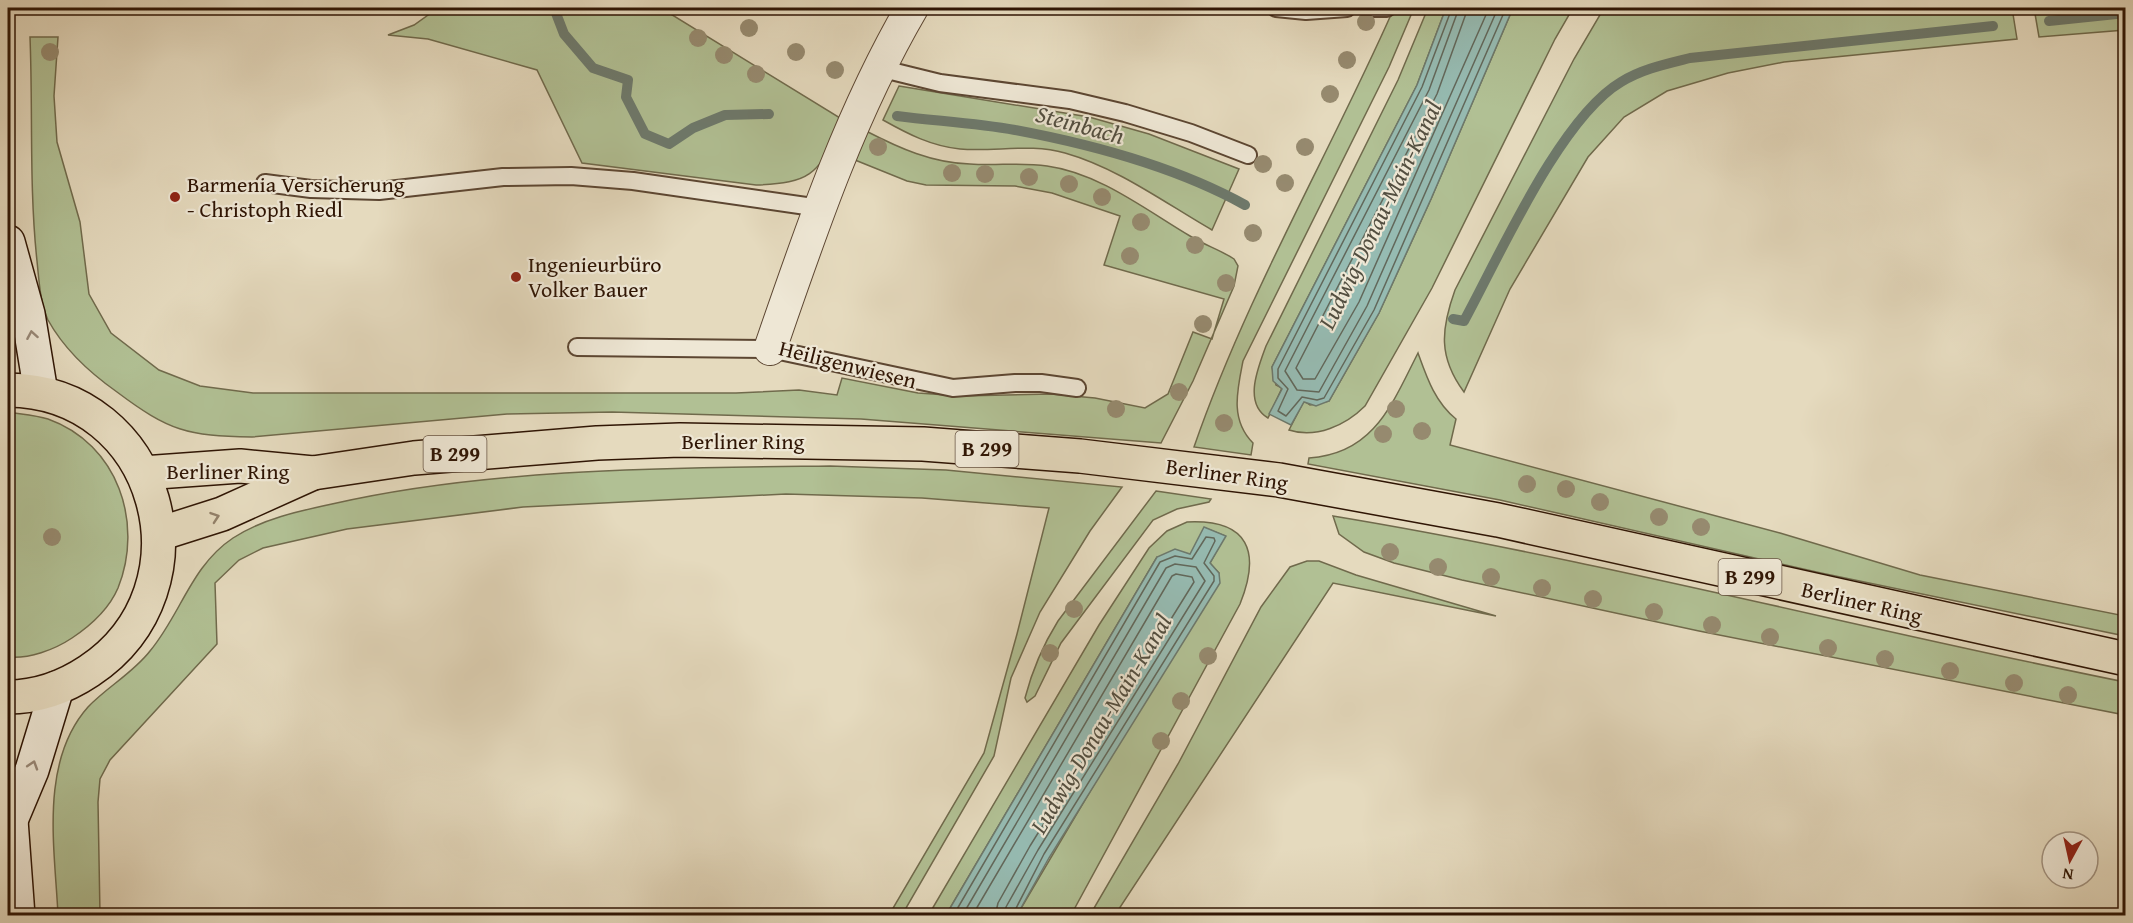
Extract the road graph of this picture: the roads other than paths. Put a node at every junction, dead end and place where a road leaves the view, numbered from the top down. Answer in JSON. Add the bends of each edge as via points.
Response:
{"nodes":[{"id":1,"x":912,"y":8,"type":"edge"},
{"id":2,"x":1276,"y":8,"type":"edge"},
{"id":3,"x":1347,"y":8,"type":"edge"},
{"id":4,"x":1371,"y":8,"type":"edge"},
{"id":5,"x":1387,"y":8,"type":"edge"},
{"id":6,"x":879,"y":68,"type":"junction"},
{"id":7,"x":1248,"y":155,"type":"dead end"},
{"id":8,"x":265,"y":183,"type":"dead end"},
{"id":9,"x":820,"y":208,"type":"junction"},
{"id":10,"x":8,"y":242,"type":"edge"},
{"id":11,"x":577,"y":347,"type":"dead end"},
{"id":12,"x":770,"y":349,"type":"junction"},
{"id":13,"x":1077,"y":388,"type":"dead end"},
{"id":14,"x":8,"y":390,"type":"edge"},
{"id":15,"x":41,"y":393,"type":"junction"},
{"id":16,"x":143,"y":473,"type":"junction"},
{"id":17,"x":314,"y":473,"type":"junction"},
{"id":18,"x":159,"y":534,"type":"junction"},
{"id":19,"x":2126,"y":659,"type":"edge"},
{"id":20,"x":57,"y":688,"type":"junction"},
{"id":21,"x":8,"y":697,"type":"edge"},
{"id":22,"x":9,"y":814,"type":"edge"},
{"id":23,"x":18,"y":915,"type":"edge"}],
"edges":[{"from":1,"to":6,"type":"street","name":"Heiligenwiesen"},
{"from":2,"to":3,"type":"lane"},
{"from":4,"to":5,"type":"lane"},
{"from":6,"to":7,"type":"lane","via":[[940,83],[1070,100],[1191,133]]},
{"from":6,"to":9,"type":"street","name":"Heiligenwiesen"},
{"from":8,"to":9,"type":"lane","via":[[379,191],[502,177],[571,176]]},
{"from":9,"to":12,"type":"street","name":"Heiligenwiesen"},
{"from":15,"to":10,"type":"main road","one_way":true,"via":[[28,314]]},
{"from":11,"to":12,"type":"lane"},
{"from":12,"to":13,"type":"lane","name":"Heiligenwiesen","via":[[954,388],[1041,383]]},
{"from":14,"to":15,"type":"main road"},
{"from":15,"to":16,"type":"main road","via":[[77,406],[107,426],[121,439]]},
{"from":16,"to":17,"type":"main road","name":"Berliner Ring","number":"B 299","via":[[240,466]]},
{"from":16,"to":18,"type":"main road"},
{"from":18,"to":17,"type":"main road","name":"Berliner Ring","number":"B 299","one_way":true,"via":[[222,514]]},
{"from":17,"to":19,"type":"main road","name":"Berliner Ring","number":"B 299","via":[[414,458],[680,440],[923,444],[1080,456],[1279,480],[1487,518]]},
{"from":18,"to":20,"type":"main road","via":[[157,574],[134,628],[99,664]]},
{"from":20,"to":21,"type":"main road"},
{"from":22,"to":20,"type":"main road","one_way":true,"via":[[23,795]]},
{"from":22,"to":23,"type":"main road"}]}
